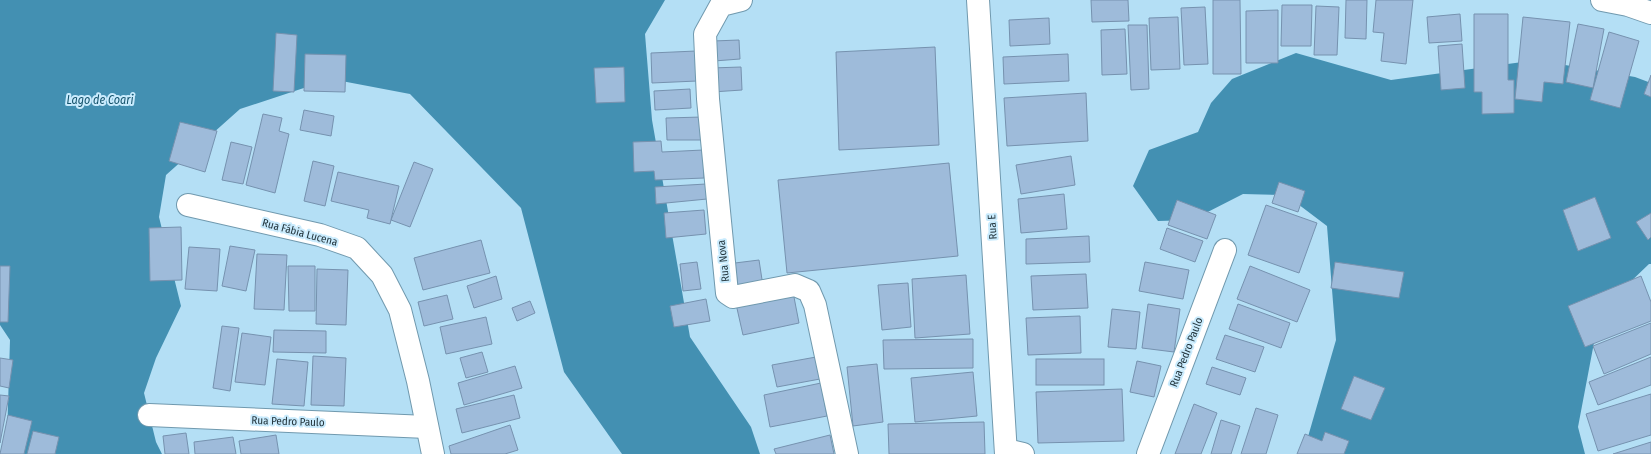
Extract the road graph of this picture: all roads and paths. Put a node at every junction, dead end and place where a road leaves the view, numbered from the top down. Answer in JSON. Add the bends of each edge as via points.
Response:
{"nodes":[{"id":1,"x":978,"y":0,"type":"edge"},
{"id":2,"x":1602,"y":0,"type":"edge"},
{"id":3,"x":731,"y":3,"type":"edge"},
{"id":4,"x":1651,"y":13,"type":"edge"},
{"id":5,"x":188,"y":205,"type":"dead end"},
{"id":6,"x":1225,"y":250,"type":"dead end"},
{"id":7,"x":149,"y":416,"type":"dead end"},
{"id":8,"x":427,"y":427,"type":"junction"},
{"id":9,"x":1011,"y":453,"type":"edge"},
{"id":10,"x":433,"y":454,"type":"edge"},
{"id":11,"x":847,"y":454,"type":"edge"},
{"id":12,"x":1148,"y":454,"type":"edge"}],
"edges":[{"from":1,"to":9,"type":"street","name":"Rua E"},
{"from":2,"to":4,"type":"street"},
{"from":3,"to":11,"type":"street","name":"Rua Nova","via":[[705,34],[708,99],[727,293],[734,297],[795,285],[808,291],[815,305]]},
{"from":5,"to":8,"type":"street","name":"Rua Fábia Lucena","via":[[320,235],[357,248],[382,275],[400,310]]},
{"from":6,"to":12,"type":"street","name":"Rua Pedro Paulo"},
{"from":7,"to":8,"type":"street","name":"Rua Pedro Paulo"},
{"from":8,"to":10,"type":"street","name":"Rua Fábia Lucena"}]}
